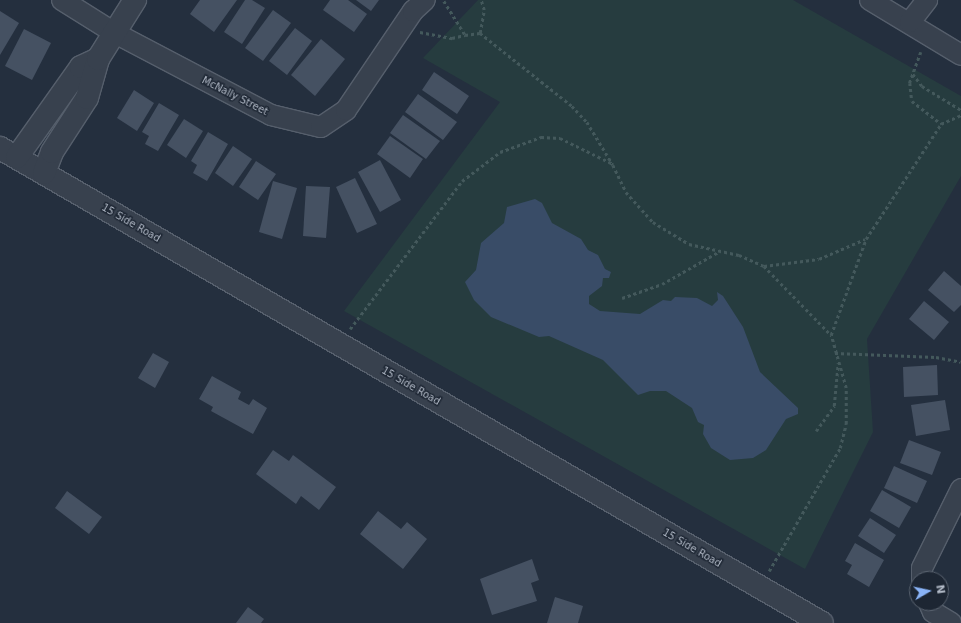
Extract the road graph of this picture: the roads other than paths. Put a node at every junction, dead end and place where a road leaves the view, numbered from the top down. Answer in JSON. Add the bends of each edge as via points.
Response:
{"nodes":[{"id":1,"x":62,"y":0,"type":"edge"},
{"id":2,"x":136,"y":0,"type":"edge"},
{"id":3,"x":425,"y":0,"type":"edge"},
{"id":4,"x":870,"y":0,"type":"edge"},
{"id":5,"x":927,"y":0,"type":"edge"},
{"id":6,"x":910,"y":22,"type":"junction"},
{"id":7,"x":113,"y":32,"type":"junction"},
{"id":8,"x":961,"y":55,"type":"edge"},
{"id":9,"x":98,"y":59,"type":"junction"},
{"id":10,"x":9,"y":152,"type":"edge"},
{"id":11,"x":44,"y":173,"type":"junction"},
{"id":12,"x":961,"y":489,"type":"edge"},
{"id":13,"x":922,"y":571,"type":"edge"},
{"id":14,"x":932,"y":611,"type":"edge"},
{"id":15,"x":822,"y":623,"type":"edge"},
{"id":16,"x":951,"y":623,"type":"edge"}],
"edges":[{"from":1,"to":7,"type":"street","name":"McNally Street"},
{"from":2,"to":7,"type":"street"},
{"from":3,"to":7,"type":"street","name":"McNally Street","via":[[413,11],[346,110],[322,127],[271,115]]},
{"from":4,"to":6,"type":"street"},
{"from":5,"to":6,"type":"street"},
{"from":6,"to":8,"type":"street"},
{"from":7,"to":9,"type":"street"},
{"from":9,"to":10,"type":"street","via":[[81,68]]},
{"from":9,"to":11,"type":"street","via":[[87,98],[52,152]]},
{"from":10,"to":11,"type":"street","name":"15 Side Road"},
{"from":11,"to":15,"type":"street","name":"15 Side Road"},
{"from":12,"to":13,"type":"street"},
{"from":14,"to":16,"type":"street"}]}
